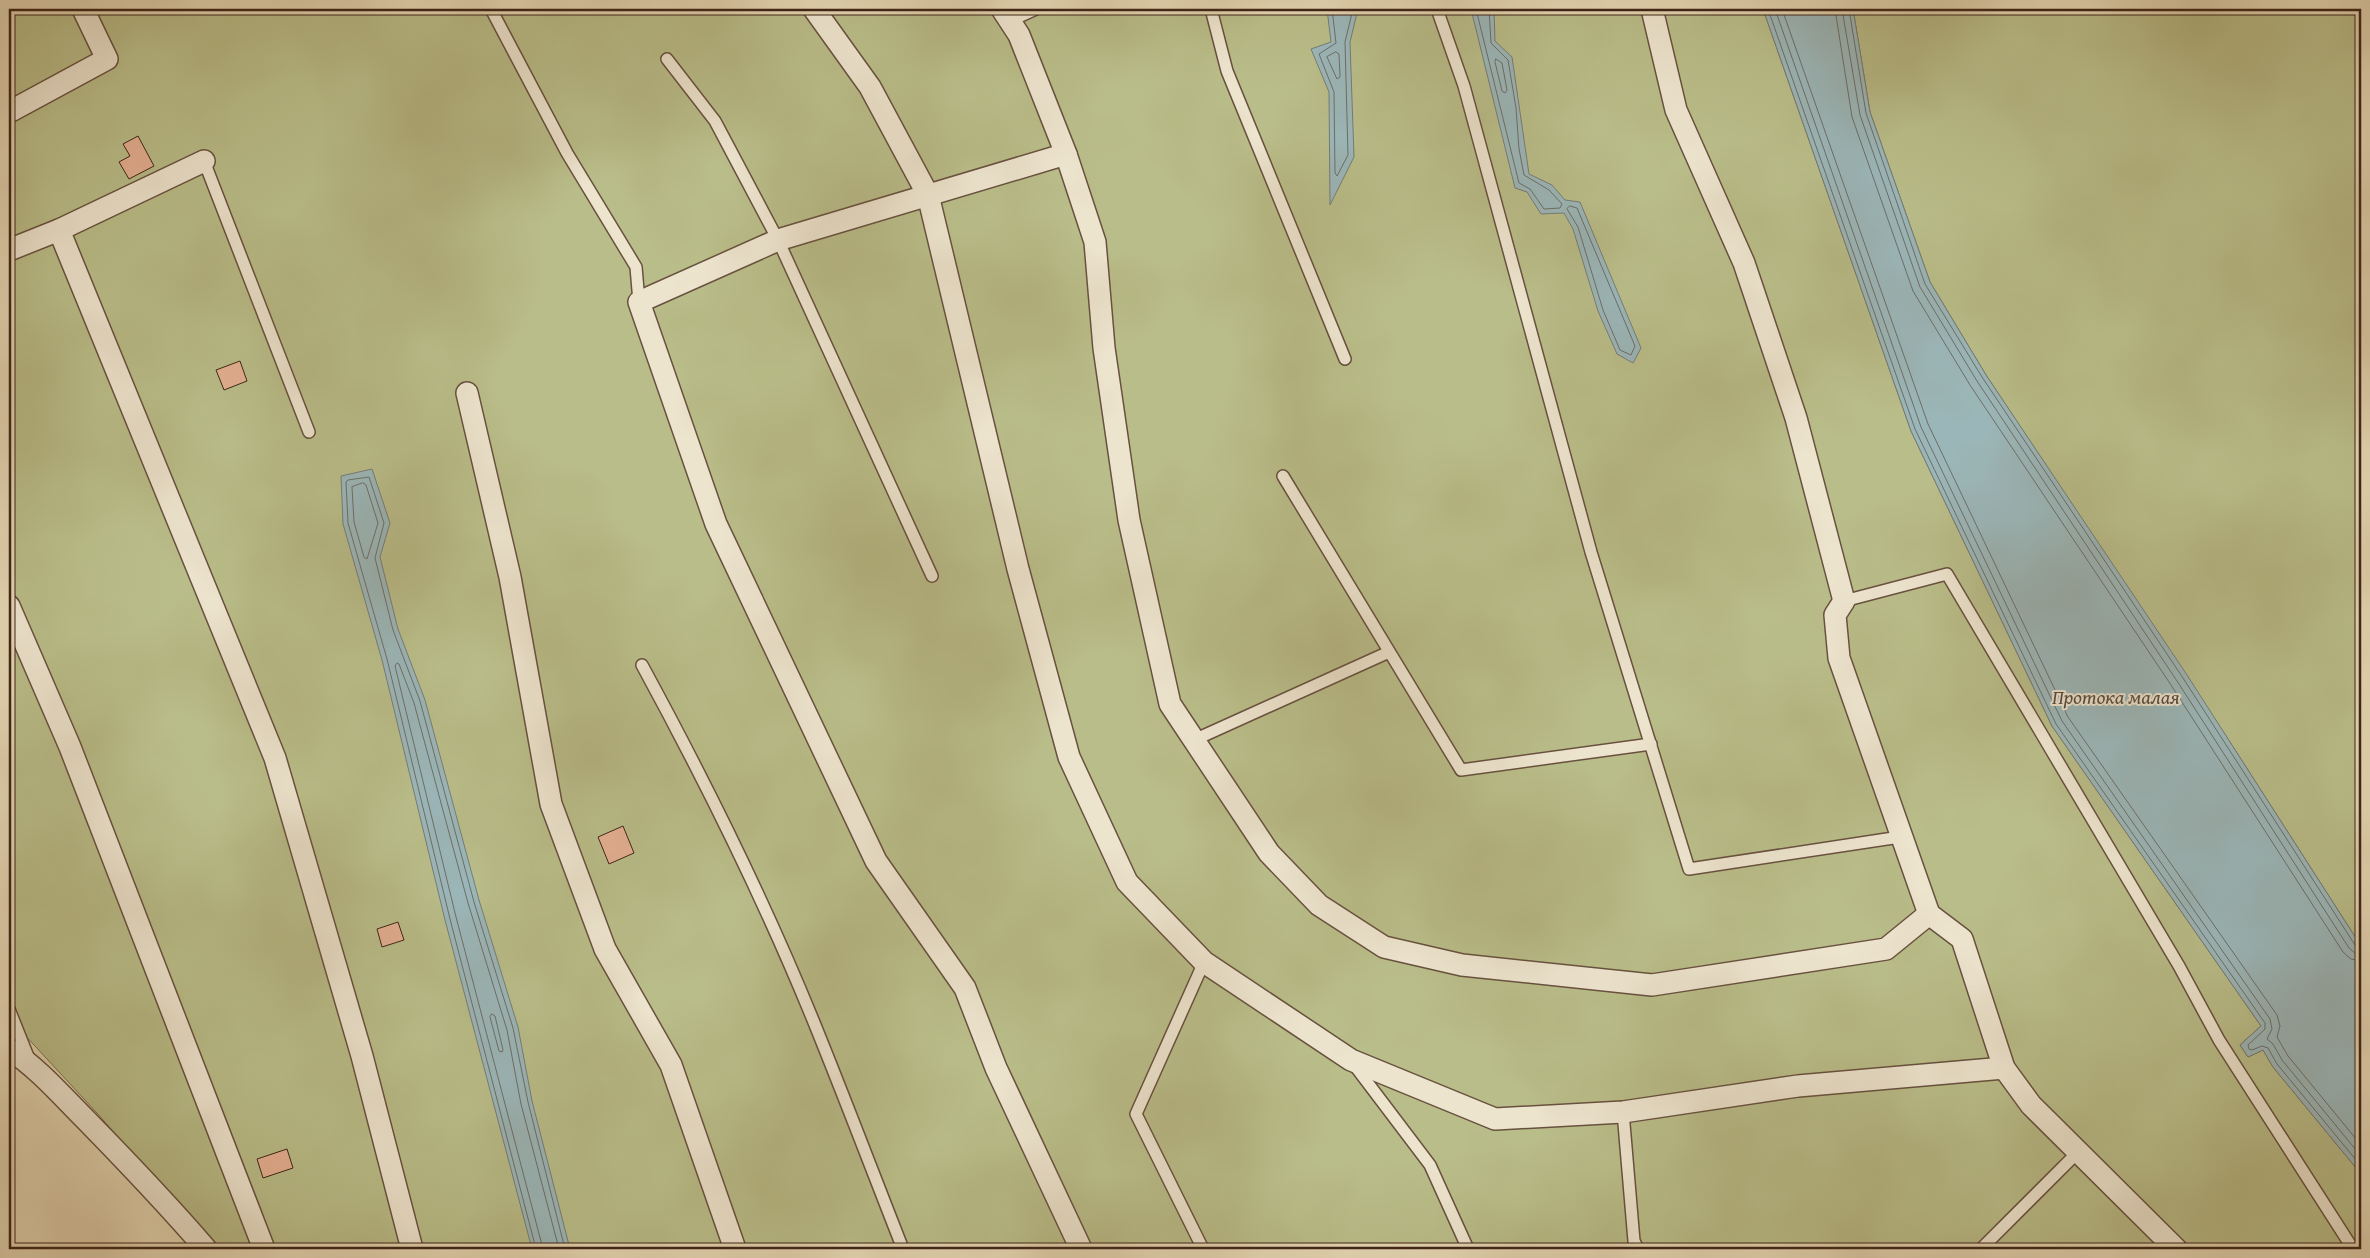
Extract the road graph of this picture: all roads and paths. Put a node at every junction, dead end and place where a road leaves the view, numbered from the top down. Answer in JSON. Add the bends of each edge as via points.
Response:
{"nodes":[{"id":1,"x":83,"y":9,"type":"edge"},
{"id":2,"x":491,"y":9,"type":"edge"},
{"id":3,"x":814,"y":9,"type":"edge"},
{"id":4,"x":1036,"y":9,"type":"edge"},
{"id":5,"x":1211,"y":9,"type":"edge"},
{"id":6,"x":1437,"y":9,"type":"edge"},
{"id":7,"x":1652,"y":9,"type":"edge"},
{"id":8,"x":1006,"y":15,"type":"edge"},
{"id":9,"x":667,"y":58,"type":"dead end"},
{"id":10,"x":9,"y":112,"type":"edge"},
{"id":11,"x":1066,"y":154,"type":"junction"},
{"id":12,"x":204,"y":161,"type":"joint"},
{"id":13,"x":928,"y":195,"type":"junction"},
{"id":14,"x":59,"y":230,"type":"junction"},
{"id":15,"x":778,"y":240,"type":"junction"},
{"id":16,"x":9,"y":250,"type":"edge"},
{"id":17,"x":640,"y":302,"type":"junction"},
{"id":18,"x":1345,"y":360,"type":"dead end"},
{"id":19,"x":467,"y":393,"type":"dead end"},
{"id":20,"x":309,"y":432,"type":"dead end"},
{"id":21,"x":1283,"y":476,"type":"dead end"},
{"id":22,"x":932,"y":576,"type":"dead end"},
{"id":23,"x":1844,"y":601,"type":"junction"},
{"id":24,"x":9,"y":606,"type":"edge"},
{"id":25,"x":1389,"y":652,"type":"junction"},
{"id":26,"x":642,"y":665,"type":"dead end"},
{"id":27,"x":1194,"y":740,"type":"junction"},
{"id":28,"x":1650,"y":744,"type":"junction"},
{"id":29,"x":1900,"y":837,"type":"junction"},
{"id":30,"x":1929,"y":914,"type":"junction"},
{"id":31,"x":1204,"y":962,"type":"junction"},
{"id":32,"x":9,"y":1009,"type":"edge"},
{"id":33,"x":9,"y":1049,"type":"edge"},
{"id":34,"x":1351,"y":1060,"type":"junction"},
{"id":35,"x":30,"y":1064,"type":"junction"},
{"id":36,"x":2004,"y":1068,"type":"junction"},
{"id":37,"x":1623,"y":1112,"type":"junction"},
{"id":38,"x":2077,"y":1153,"type":"junction"},
{"id":39,"x":206,"y":1249,"type":"edge"},
{"id":40,"x":264,"y":1249,"type":"edge"},
{"id":41,"x":412,"y":1249,"type":"edge"},
{"id":42,"x":736,"y":1249,"type":"edge"},
{"id":43,"x":903,"y":1249,"type":"edge"},
{"id":44,"x":1081,"y":1249,"type":"edge"},
{"id":45,"x":1203,"y":1249,"type":"edge"},
{"id":46,"x":1468,"y":1249,"type":"edge"},
{"id":47,"x":1638,"y":1249,"type":"edge"},
{"id":48,"x":1981,"y":1249,"type":"edge"},
{"id":49,"x":2176,"y":1249,"type":"edge"},
{"id":50,"x":2353,"y":1249,"type":"edge"}],
"edges":[{"from":1,"to":10,"type":"street","via":[[107,58]]},
{"from":2,"to":17,"type":"lane","via":[[567,153],[636,267]]},
{"from":3,"to":13,"type":"street","via":[[870,87]]},
{"from":4,"to":8,"type":"lane"},
{"from":5,"to":18,"type":"lane","via":[[1228,71]]},
{"from":6,"to":28,"type":"lane","via":[[1464,86],[1591,552]]},
{"from":7,"to":23,"type":"street","via":[[1676,110],[1744,263],[1796,418]]},
{"from":8,"to":11,"type":"street","via":[[1019,35]]},
{"from":9,"to":15,"type":"lane","via":[[714,121]]},
{"from":11,"to":13,"type":"street"},
{"from":11,"to":27,"type":"street","via":[[1095,242],[1104,348],[1129,520],[1170,704]]},
{"from":12,"to":14,"type":"street"},
{"from":12,"to":20,"type":"lane"},
{"from":13,"to":15,"type":"street"},
{"from":13,"to":31,"type":"street","via":[[1018,569],[1069,757],[1128,882]]},
{"from":14,"to":16,"type":"street"},
{"from":14,"to":41,"type":"street","via":[[275,758],[362,1056]]},
{"from":15,"to":17,"type":"street"},
{"from":15,"to":22,"type":"lane"},
{"from":17,"to":44,"type":"street","via":[[716,524],[876,861],[965,988],[996,1068]]},
{"from":19,"to":42,"type":"street","via":[[510,578],[551,804],[605,949],[671,1065]]},
{"from":21,"to":25,"type":"lane"},
{"from":23,"to":29,"type":"street","via":[[1835,615],[1839,658]]},
{"from":23,"to":50,"type":"lane","via":[[1947,574],[2179,966],[2219,1040]]},
{"from":24,"to":40,"type":"street","via":[[70,748]]},
{"from":25,"to":27,"type":"lane"},
{"from":25,"to":28,"type":"lane","via":[[1461,770]]},
{"from":26,"to":43,"type":"lane","via":[[725,828],[813,1019]]},
{"from":27,"to":30,"type":"street","via":[[1269,853],[1319,905],[1384,947],[1462,965],[1652,985],[1886,949]]},
{"from":28,"to":29,"type":"lane","via":[[1689,868]]},
{"from":29,"to":30,"type":"street"},
{"from":30,"to":36,"type":"street","via":[[1962,939]]},
{"from":31,"to":34,"type":"street"},
{"from":31,"to":45,"type":"lane","via":[[1136,1114]]},
{"from":32,"to":35,"type":"lane"},
{"from":33,"to":35,"type":"street"},
{"from":34,"to":37,"type":"street","via":[[1495,1119]]},
{"from":34,"to":46,"type":"lane","via":[[1430,1165]]},
{"from":35,"to":39,"type":"street","via":[[161,1196]]},
{"from":36,"to":37,"type":"street","via":[[1798,1086]]},
{"from":36,"to":38,"type":"street","via":[[2031,1104]]},
{"from":37,"to":47,"type":"lane","via":[[1634,1241]]},
{"from":38,"to":48,"type":"lane"},
{"from":38,"to":49,"type":"street"}]}
